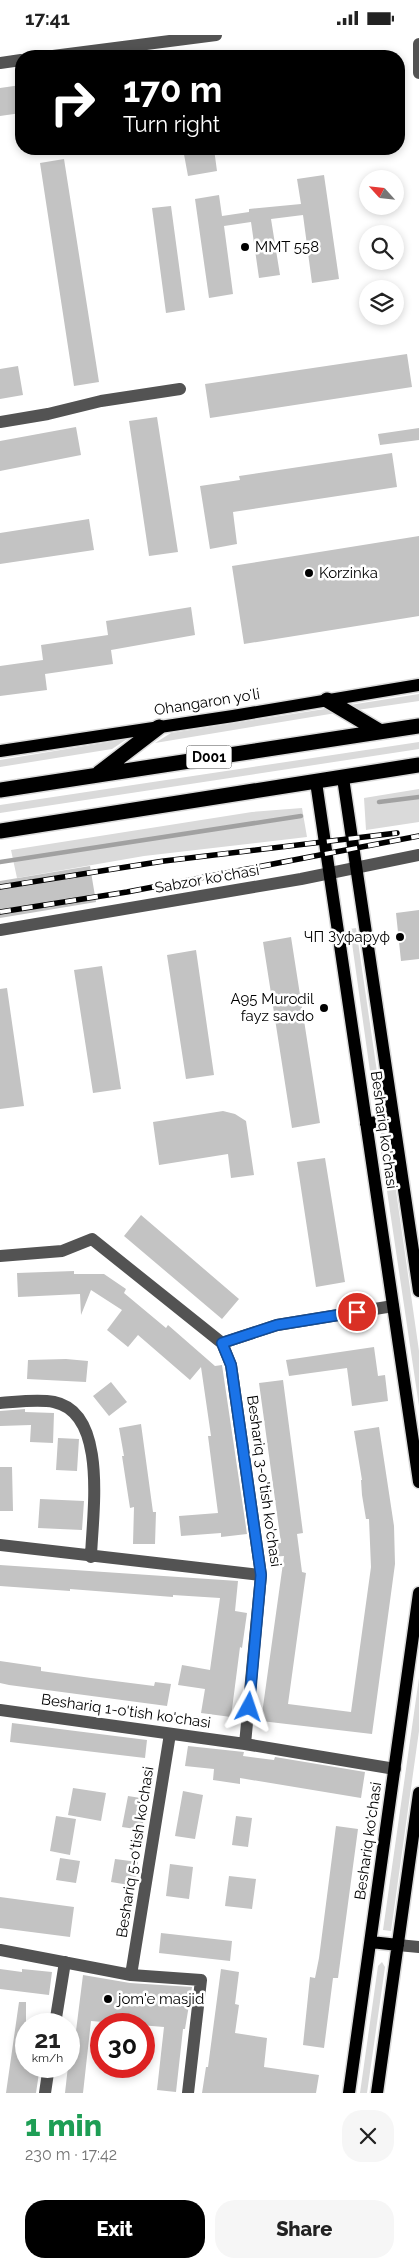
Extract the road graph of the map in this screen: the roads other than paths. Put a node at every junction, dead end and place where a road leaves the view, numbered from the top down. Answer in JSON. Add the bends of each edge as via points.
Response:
{"nodes":[{"id":1,"x":216,"y":35,"type":"edge"},
{"id":2,"x":419,"y":44,"type":"edge"},
{"id":3,"x":100,"y":50,"type":"edge"},
{"id":4,"x":15,"y":62,"type":"edge"},
{"id":5,"x":0,"y":63,"type":"edge"},
{"id":6,"x":419,"y":73,"type":"edge"},
{"id":7,"x":180,"y":389,"type":"dead end"},
{"id":8,"x":0,"y":422,"type":"edge"},
{"id":9,"x":419,"y":685,"type":"edge"},
{"id":10,"x":327,"y":700,"type":"junction"},
{"id":11,"x":419,"y":725,"type":"edge"},
{"id":12,"x":160,"y":727,"type":"junction"},
{"id":13,"x":379,"y":731,"type":"junction"},
{"id":14,"x":0,"y":751,"type":"edge"},
{"id":15,"x":419,"y":765,"type":"edge"},
{"id":16,"x":96,"y":775,"type":"junction"},
{"id":17,"x":343,"y":778,"type":"junction"},
{"id":18,"x":316,"y":783,"type":"junction"},
{"id":19,"x":0,"y":790,"type":"edge"},
{"id":20,"x":0,"y":831,"type":"edge"},
{"id":21,"x":419,"y":855,"type":"edge"},
{"id":22,"x":356,"y":868,"type":"junction"},
{"id":23,"x":329,"y":873,"type":"junction"},
{"id":24,"x":0,"y":930,"type":"edge"},
{"id":25,"x":394,"y":1119,"type":"junction"},
{"id":26,"x":366,"y":1124,"type":"junction"},
{"id":27,"x":415,"y":1239,"type":"edge"},
{"id":28,"x":0,"y":1256,"type":"edge"},
{"id":29,"x":419,"y":1291,"type":"edge"},
{"id":30,"x":393,"y":1306,"type":"junction"},
{"id":31,"x":222,"y":1343,"type":"junction"},
{"id":32,"x":0,"y":1403,"type":"edge"},
{"id":33,"x":419,"y":1482,"type":"edge"},
{"id":34,"x":0,"y":1545,"type":"edge"},
{"id":35,"x":92,"y":1557,"type":"junction"},
{"id":36,"x":261,"y":1575,"type":"junction"},
{"id":37,"x":419,"y":1593,"type":"edge"},
{"id":38,"x":0,"y":1710,"type":"edge"},
{"id":39,"x":170,"y":1734,"type":"junction"},
{"id":40,"x":245,"y":1744,"type":"junction"},
{"id":41,"x":395,"y":1769,"type":"junction"},
{"id":42,"x":419,"y":1793,"type":"edge"},
{"id":43,"x":371,"y":1942,"type":"junction"},
{"id":44,"x":398,"y":1945,"type":"junction"},
{"id":45,"x":419,"y":1947,"type":"edge"},
{"id":46,"x":0,"y":1950,"type":"edge"},
{"id":47,"x":65,"y":1962,"type":"junction"},
{"id":48,"x":131,"y":1975,"type":"junction"},
{"id":49,"x":58,"y":2013,"type":"edge"},
{"id":50,"x":47,"y":2078,"type":"edge"},
{"id":51,"x":45,"y":2093,"type":"edge"},
{"id":52,"x":188,"y":2093,"type":"edge"},
{"id":53,"x":349,"y":2093,"type":"edge"},
{"id":54,"x":376,"y":2093,"type":"edge"}],
"edges":[{"from":1,"to":3,"type":"street"},
{"from":2,"to":6,"type":"street"},
{"from":4,"to":5,"type":"street"},
{"from":7,"to":8,"type":"street"},
{"from":9,"to":10,"type":"main road","name":"Ohangaron yoʻli"},
{"from":10,"to":12,"type":"main road","name":"Ohangaron yoʻli"},
{"from":10,"to":13,"type":"highway"},
{"from":11,"to":13,"type":"highway","number":"D001"},
{"from":12,"to":14,"type":"main road","name":"Ohangaron yoʻli"},
{"from":12,"to":16,"type":"highway"},
{"from":13,"to":16,"type":"highway","number":"D001"},
{"from":15,"to":17,"type":"highway"},
{"from":16,"to":19,"type":"highway","number":"D001"},
{"from":17,"to":18,"type":"highway"},
{"from":17,"to":22,"type":"main road","name":"Beshariq ko'chasi"},
{"from":18,"to":20,"type":"highway"},
{"from":18,"to":23,"type":"main road","name":"Beshariq ko'chasi"},
{"from":21,"to":22,"type":"street","name":"Sabzor ko'chasi"},
{"from":22,"to":23,"type":"street","name":"Sabzor ko'chasi"},
{"from":22,"to":25,"type":"main road","name":"Beshariq ko'chasi"},
{"from":23,"to":24,"type":"street","name":"Sabzor ko'chasi"},
{"from":23,"to":26,"type":"main road","name":"Beshariq ko'chasi"},
{"from":25,"to":26,"type":"main road"},
{"from":25,"to":27,"type":"main road","name":"Beshariq ko'chasi"},
{"from":26,"to":30,"type":"main road","name":"Beshariq ko'chasi"},
{"from":27,"to":29,"type":"main road","name":"Beshariq ko'chasi"},
{"from":28,"to":31,"type":"street","name":"Beshariq 3-o'tish ko'chasi","via":[[62,1251],[92,1239]]},
{"from":30,"to":31,"type":"street","via":[[277,1325]]},
{"from":30,"to":33,"type":"main road","name":"Beshariq ko'chasi"},
{"from":31,"to":36,"type":"street","name":"Beshariq 3-o'tish ko'chasi","via":[[231,1365]]},
{"from":32,"to":35,"type":"street","via":[[52,1401],[68,1409],[87,1431],[94,1459]]},
{"from":34,"to":35,"type":"street"},
{"from":35,"to":36,"type":"street"},
{"from":36,"to":40,"type":"street","name":"Beshariq 3-o'tish ko'chasi"},
{"from":37,"to":41,"type":"main road","name":"Beshariq ko'chasi"},
{"from":38,"to":39,"type":"street","name":"Beshariq 1-o'tish ko'chasi"},
{"from":39,"to":40,"type":"street","name":"Beshariq 1-o'tish ko'chasi"},
{"from":39,"to":48,"type":"street","name":"Beshariq 5-o'tish ko'chasi"},
{"from":40,"to":41,"type":"street","name":"Beshariq 1-o'tish ko'chasi"},
{"from":41,"to":43,"type":"main road","name":"Beshariq ko'chasi"},
{"from":42,"to":44,"type":"main road"},
{"from":43,"to":44,"type":"main road"},
{"from":43,"to":53,"type":"main road","name":"Beshariq ko'chasi"},
{"from":44,"to":45,"type":"street"},
{"from":44,"to":54,"type":"main road"},
{"from":46,"to":47,"type":"street"},
{"from":47,"to":48,"type":"street"},
{"from":47,"to":49,"type":"street"},
{"from":48,"to":52,"type":"street","via":[[201,1980]]},
{"from":50,"to":51,"type":"street"}]}
